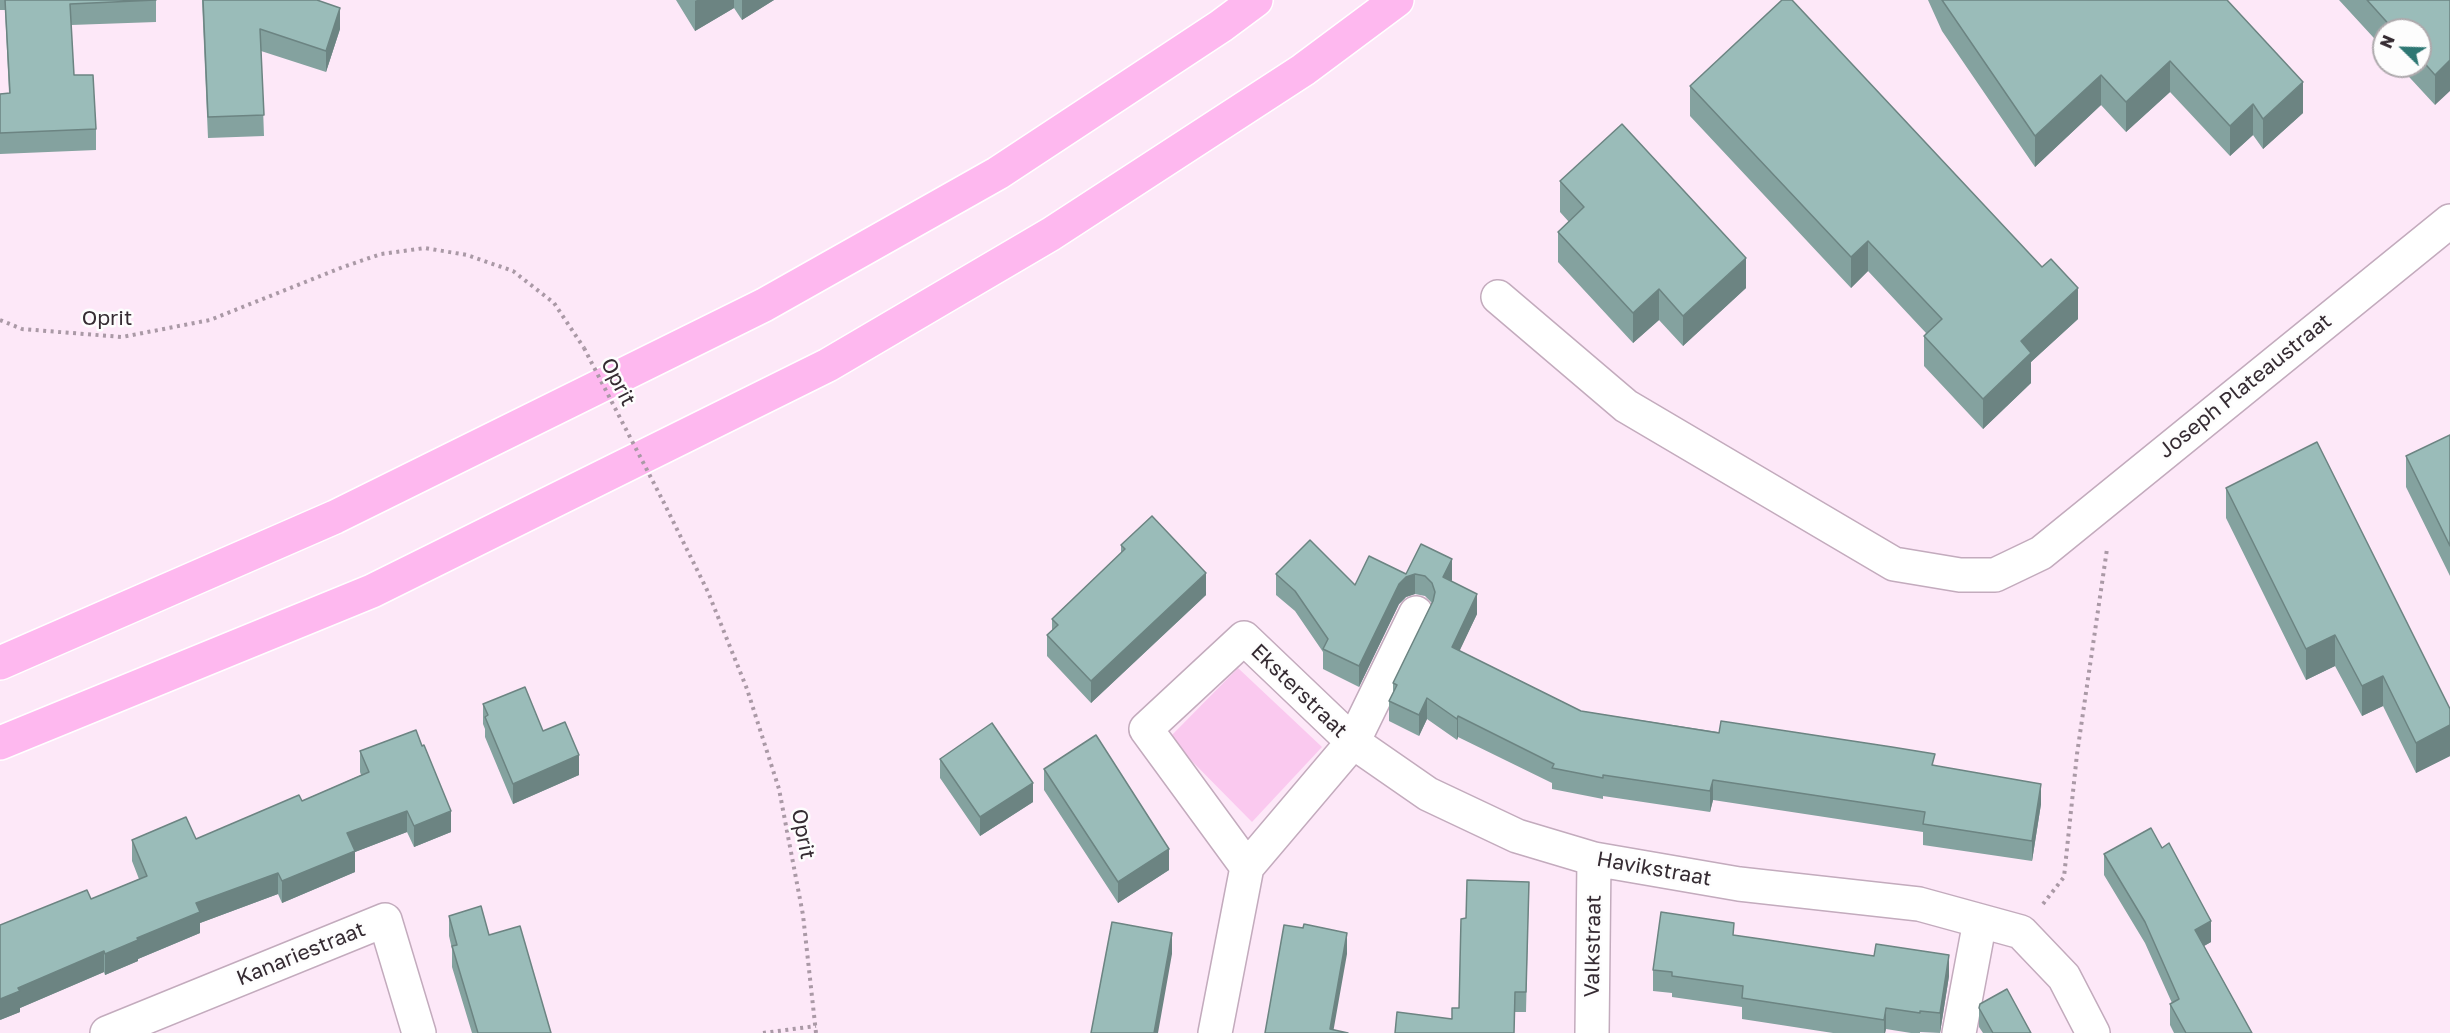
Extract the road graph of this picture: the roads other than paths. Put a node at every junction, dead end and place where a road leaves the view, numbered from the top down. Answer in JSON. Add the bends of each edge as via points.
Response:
{"nodes":[{"id":1,"x":1256,"y":0,"type":"edge"},
{"id":2,"x":1397,"y":0,"type":"edge"},
{"id":3,"x":2450,"y":221,"type":"edge"},
{"id":4,"x":1498,"y":297,"type":"dead end"},
{"id":5,"x":1416,"y":613,"type":"dead end"},
{"id":6,"x":0,"y":663,"type":"edge"},
{"id":7,"x":1353,"y":742,"type":"junction"},
{"id":8,"x":0,"y":743,"type":"edge"},
{"id":9,"x":1594,"y":859,"type":"junction"},
{"id":10,"x":1247,"y":867,"type":"junction"},
{"id":11,"x":1980,"y":921,"type":"junction"},
{"id":12,"x":107,"y":1033,"type":"edge"},
{"id":13,"x":419,"y":1033,"type":"edge"},
{"id":14,"x":1215,"y":1033,"type":"edge"},
{"id":15,"x":1592,"y":1033,"type":"edge"},
{"id":16,"x":1959,"y":1033,"type":"edge"},
{"id":17,"x":2093,"y":1033,"type":"edge"}],
"edges":[{"from":1,"to":6,"type":"highway","via":[[998,173],[764,305],[335,517]]},
{"from":2,"to":8,"type":"highway","via":[[1303,70],[1051,234],[828,365],[372,591]]},
{"from":3,"to":4,"type":"street","name":"Joseph Plateaustraat","via":[[2041,553],[1995,574],[1960,575],[1894,564],[1626,406]]},
{"from":5,"to":7,"type":"street"},
{"from":7,"to":9,"type":"street","name":"Havikstraat","via":[[1428,794],[1517,836]]},
{"from":7,"to":10,"type":"street","name":"Eksterstraat"},
{"from":7,"to":10,"type":"street","name":"Eksterstraat","via":[[1244,638],[1146,729]]},
{"from":9,"to":11,"type":"street","name":"Havikstraat","via":[[1739,884],[1919,904]]},
{"from":9,"to":15,"type":"street","name":"Valkstraat"},
{"from":10,"to":14,"type":"street","name":"Eksterstraat"},
{"from":11,"to":16,"type":"street"},
{"from":11,"to":17,"type":"street","name":"Havikstraat","via":[[2021,932],[2064,977]]},
{"from":12,"to":13,"type":"street","name":"Kanariestraat","via":[[385,920]]}]}
